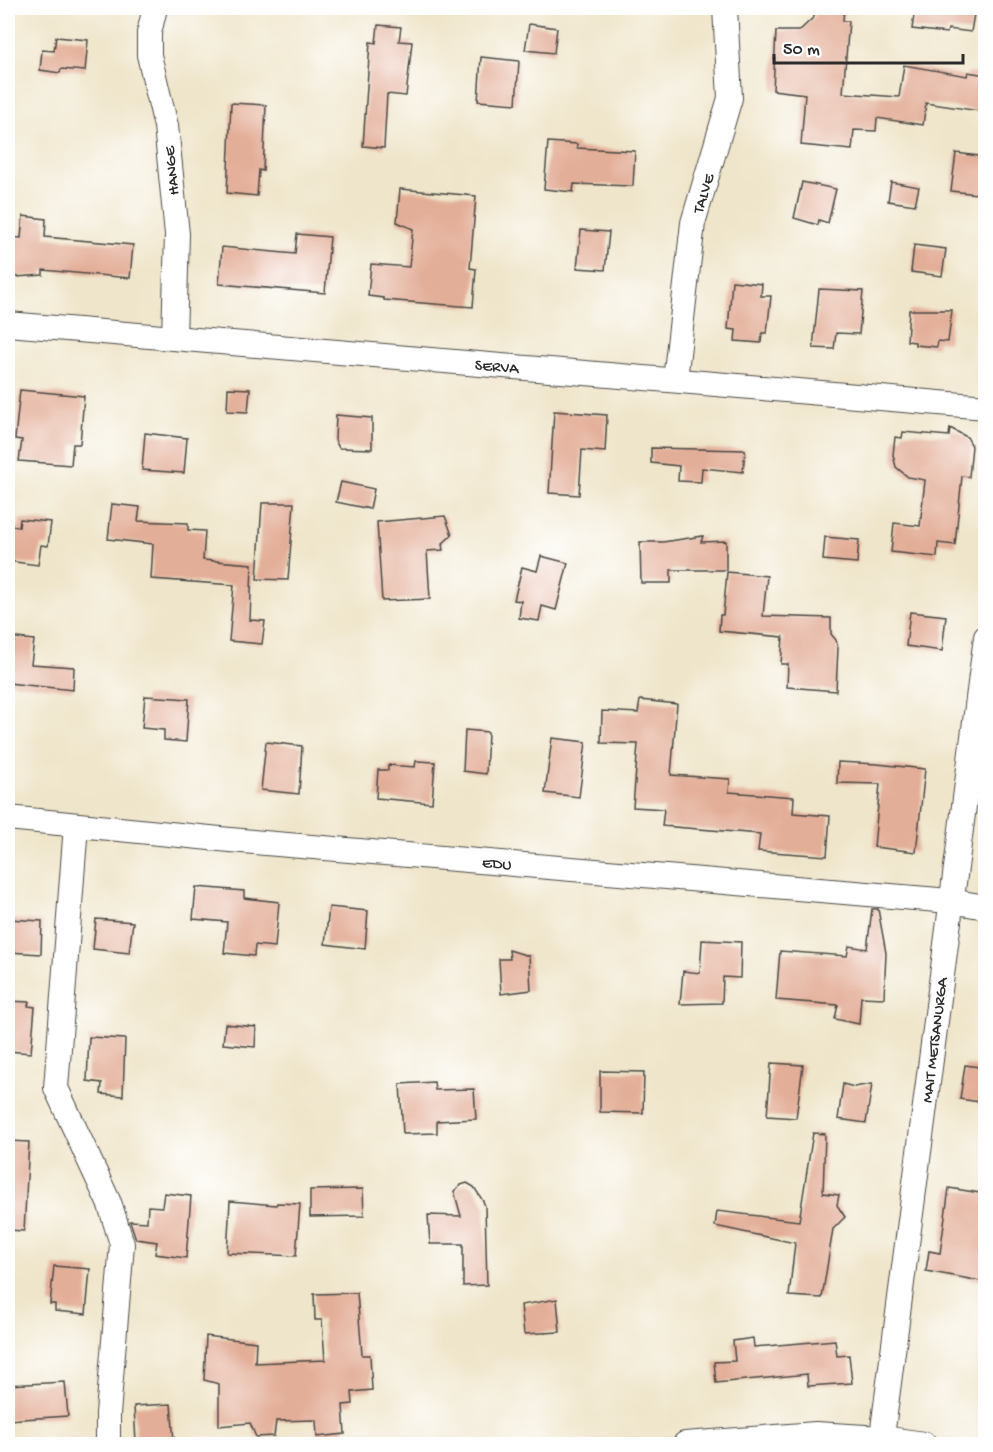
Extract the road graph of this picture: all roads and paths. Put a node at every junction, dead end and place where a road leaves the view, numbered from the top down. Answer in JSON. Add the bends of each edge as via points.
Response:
{"nodes":[{"id":1,"x":155,"y":8,"type":"edge"},
{"id":2,"x":725,"y":8,"type":"edge"},
{"id":3,"x":8,"y":324,"type":"edge"},
{"id":4,"x":174,"y":338,"type":"junction"},
{"id":5,"x":675,"y":380,"type":"junction"},
{"id":6,"x":986,"y":407,"type":"edge"},
{"id":7,"x":986,"y":637,"type":"edge"},
{"id":8,"x":8,"y":818,"type":"edge"},
{"id":9,"x":76,"y":825,"type":"junction"},
{"id":10,"x":951,"y":901,"type":"junction"},
{"id":11,"x":986,"y":907,"type":"edge"},
{"id":12,"x":882,"y":1441,"type":"edge"},
{"id":13,"x":108,"y":1444,"type":"edge"},
{"id":14,"x":685,"y":1444,"type":"edge"},
{"id":15,"x":924,"y":1444,"type":"edge"}],
"edges":[{"from":1,"to":4,"type":"street","name":"HANGE","via":[[148,33],[149,55],[166,126],[177,234]]},
{"from":2,"to":5,"type":"street","name":"TALVE","via":[[730,98],[693,223]]},
{"from":3,"to":4,"type":"street","name":"SERVA"},
{"from":4,"to":5,"type":"street","name":"SERVA"},
{"from":5,"to":6,"type":"street","name":"SERVA"},
{"from":7,"to":10,"type":"street","name":"MAIT METSANURGA"},
{"from":8,"to":9,"type":"street","name":"EDU"},
{"from":9,"to":10,"type":"street","name":"EDU"},
{"from":9,"to":13,"type":"street","via":[[56,1088],[110,1205],[122,1244]]},
{"from":10,"to":11,"type":"street","name":"EDU"},
{"from":10,"to":12,"type":"street","name":"MAIT METSANURGA"},
{"from":12,"to":14,"type":"street","via":[[816,1434]]},
{"from":12,"to":15,"type":"street"}]}
